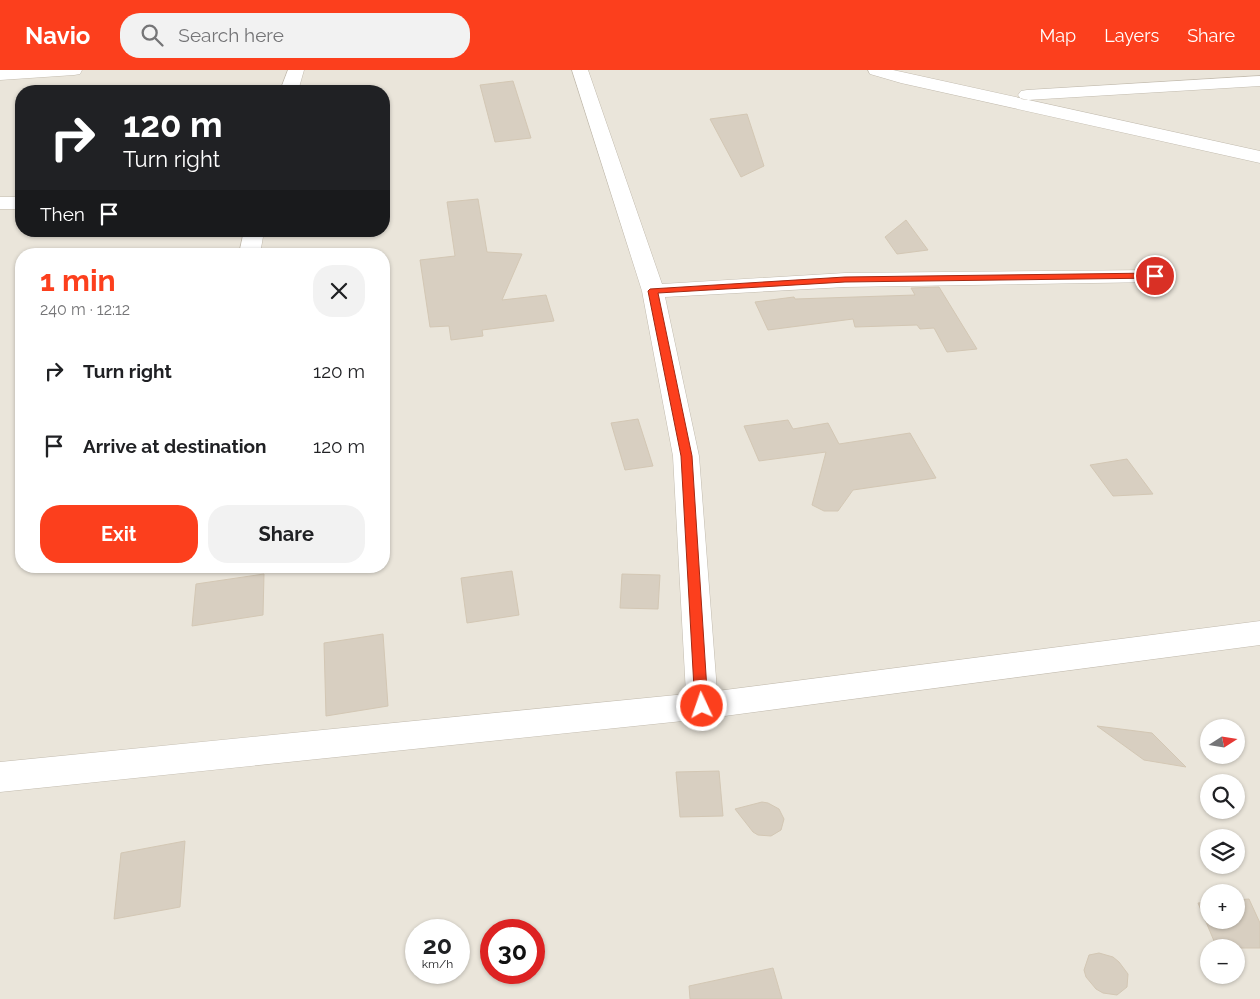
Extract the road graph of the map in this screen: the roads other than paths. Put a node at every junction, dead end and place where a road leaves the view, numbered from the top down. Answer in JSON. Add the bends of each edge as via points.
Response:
{"nodes":[{"id":1,"x":74,"y":70,"type":"edge"},
{"id":2,"x":296,"y":70,"type":"edge"},
{"id":3,"x":580,"y":70,"type":"edge"},
{"id":4,"x":876,"y":70,"type":"edge"},
{"id":5,"x":0,"y":75,"type":"edge"},
{"id":6,"x":1260,"y":81,"type":"edge"},
{"id":7,"x":291,"y":85,"type":"edge"},
{"id":8,"x":996,"y":97,"type":"junction"},
{"id":9,"x":1260,"y":157,"type":"edge"},
{"id":10,"x":0,"y":203,"type":"edge"},
{"id":11,"x":15,"y":203,"type":"edge"},
{"id":12,"x":1155,"y":276,"type":"dead end"},
{"id":13,"x":653,"y":291,"type":"junction"},
{"id":14,"x":1260,"y":632,"type":"edge"},
{"id":15,"x":702,"y":706,"type":"junction"},
{"id":16,"x":0,"y":778,"type":"edge"}],
"edges":[{"from":1,"to":5,"type":"street"},
{"from":2,"to":7,"type":"street"},
{"from":3,"to":13,"type":"street"},
{"from":4,"to":8,"type":"street"},
{"from":6,"to":8,"type":"street"},
{"from":8,"to":9,"type":"street"},
{"from":10,"to":11,"type":"street"},
{"from":12,"to":13,"type":"street","via":[[845,280]]},
{"from":13,"to":15,"type":"street","via":[[686,456]]},
{"from":14,"to":15,"type":"street"},
{"from":15,"to":16,"type":"street"}]}
